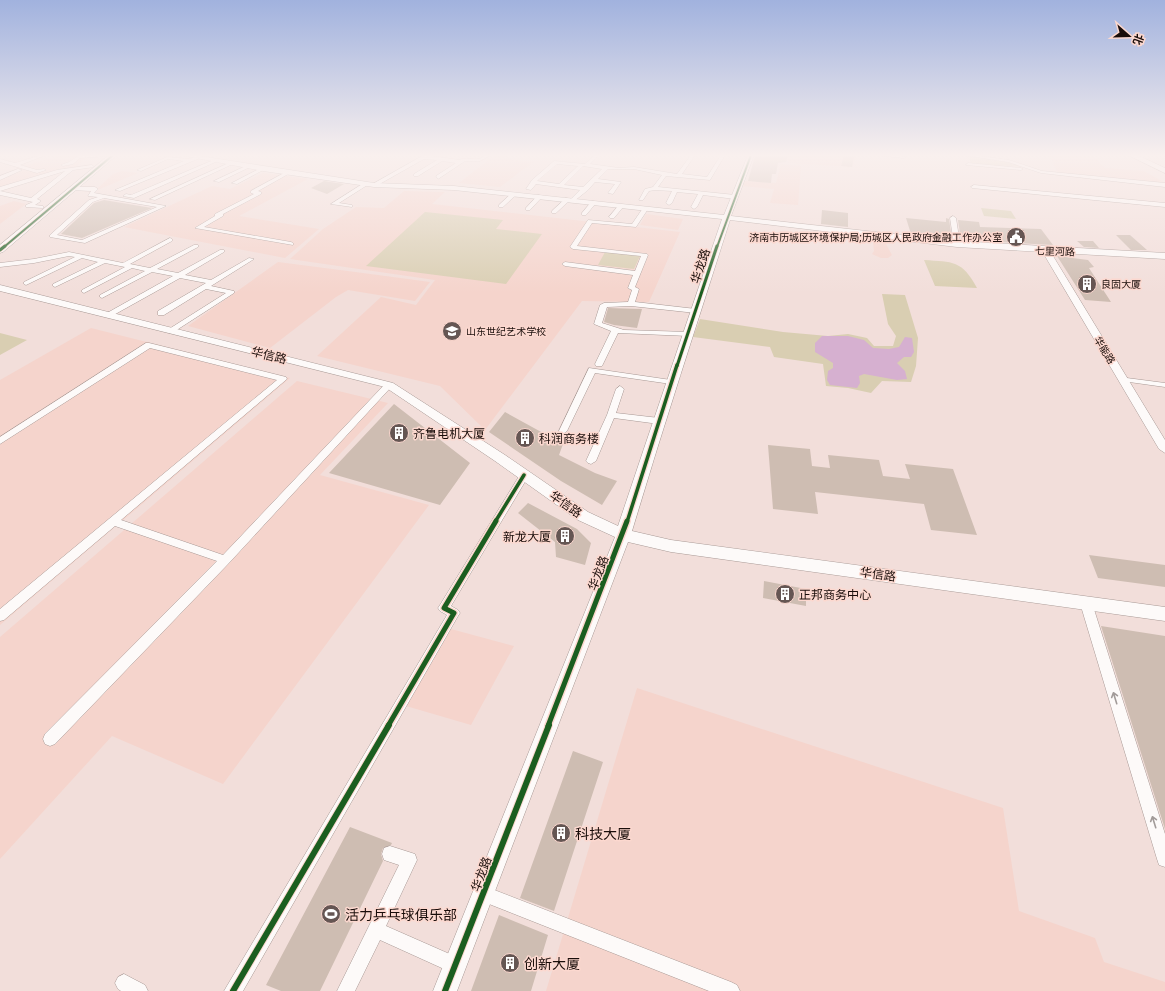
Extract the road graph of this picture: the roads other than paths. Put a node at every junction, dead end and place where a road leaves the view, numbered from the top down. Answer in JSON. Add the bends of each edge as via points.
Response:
{"nodes":[{"id":1,"x":26,"y":201,"type":"edge"},
{"id":2,"x":47,"y":201,"type":"edge"},
{"id":3,"x":58,"y":201,"type":"edge"},
{"id":4,"x":91,"y":201,"type":"edge"},
{"id":5,"x":135,"y":201,"type":"edge"},
{"id":6,"x":243,"y":201,"type":"edge"},
{"id":7,"x":338,"y":201,"type":"edge"},
{"id":8,"x":506,"y":201,"type":"edge"},
{"id":9,"x":535,"y":201,"type":"edge"},
{"id":10,"x":569,"y":201,"type":"edge"},
{"id":11,"x":585,"y":201,"type":"edge"},
{"id":12,"x":697,"y":201,"type":"edge"},
{"id":13,"x":733,"y":201,"type":"edge"},
{"id":14,"x":1125,"y":201,"type":"edge"},
{"id":15,"x":32,"y":202,"type":"joint"},
{"id":16,"x":594,"y":202,"type":"junction"},
{"id":17,"x":1165,"y":205,"type":"edge"},
{"id":18,"x":41,"y":206,"type":"junction"},
{"id":19,"x":350,"y":206,"type":"dead end"},
{"id":20,"x":501,"y":206,"type":"dead end"},
{"id":21,"x":621,"y":206,"type":"junction"},
{"id":22,"x":694,"y":206,"type":"dead end"},
{"id":23,"x":645,"y":208,"type":"junction"},
{"id":24,"x":528,"y":209,"type":"dead end"},
{"id":25,"x":554,"y":212,"type":"dead end"},
{"id":26,"x":584,"y":214,"type":"dead end"},
{"id":27,"x":612,"y":218,"type":"dead end"},
{"id":28,"x":953,"y":218,"type":"dead end"},
{"id":29,"x":726,"y":219,"type":"junction"},
{"id":30,"x":0,"y":240,"type":"edge"},
{"id":31,"x":170,"y":240,"type":"dead end"},
{"id":32,"x":291,"y":244,"type":"dead end"},
{"id":33,"x":957,"y":244,"type":"junction"},
{"id":34,"x":89,"y":246,"type":"dead end"},
{"id":35,"x":196,"y":246,"type":"dead end"},
{"id":36,"x":0,"y":250,"type":"edge"},
{"id":37,"x":222,"y":251,"type":"dead end"},
{"id":38,"x":1046,"y":251,"type":"junction"},
{"id":39,"x":72,"y":254,"type":"junction"},
{"id":40,"x":82,"y":256,"type":"junction"},
{"id":41,"x":1165,"y":256,"type":"edge"},
{"id":42,"x":250,"y":259,"type":"dead end"},
{"id":43,"x":104,"y":261,"type":"junction"},
{"id":44,"x":565,"y":264,"type":"dead end"},
{"id":45,"x":0,"y":265,"type":"edge"},
{"id":46,"x":127,"y":265,"type":"junction"},
{"id":47,"x":152,"y":270,"type":"junction"},
{"id":48,"x":637,"y":273,"type":"junction"},
{"id":49,"x":180,"y":276,"type":"junction"},
{"id":50,"x":212,"y":282,"type":"junction"},
{"id":51,"x":26,"y":283,"type":"dead end"},
{"id":52,"x":55,"y":285,"type":"dead end"},
{"id":53,"x":205,"y":287,"type":"junction"},
{"id":54,"x":0,"y":288,"type":"edge"},
{"id":55,"x":84,"y":291,"type":"dead end"},
{"id":56,"x":102,"y":296,"type":"dead end"},
{"id":57,"x":631,"y":304,"type":"junction"},
{"id":58,"x":696,"y":311,"type":"junction"},
{"id":59,"x":161,"y":313,"type":"dead end"},
{"id":60,"x":110,"y":315,"type":"junction"},
{"id":61,"x":172,"y":331,"type":"junction"},
{"id":62,"x":615,"y":331,"type":"junction"},
{"id":63,"x":689,"y":334,"type":"junction"},
{"id":64,"x":599,"y":364,"type":"dead end"},
{"id":65,"x":1122,"y":379,"type":"junction"},
{"id":66,"x":671,"y":382,"type":"junction"},
{"id":67,"x":389,"y":385,"type":"junction"},
{"id":68,"x":1165,"y":385,"type":"edge"},
{"id":69,"x":620,"y":389,"type":"dead end"},
{"id":70,"x":611,"y":414,"type":"junction"},
{"id":71,"x":659,"y":421,"type":"junction"},
{"id":72,"x":562,"y":431,"type":"dead end"},
{"id":73,"x":0,"y":441,"type":"edge"},
{"id":74,"x":1165,"y":449,"type":"edge"},
{"id":75,"x":591,"y":462,"type":"dead end"},
{"id":76,"x":524,"y":475,"type":"junction"},
{"id":77,"x":113,"y":521,"type":"junction"},
{"id":78,"x":623,"y":535,"type":"junction"},
{"id":79,"x":225,"y":560,"type":"junction"},
{"id":80,"x":1086,"y":603,"type":"junction"},
{"id":81,"x":1165,"y":614,"type":"edge"},
{"id":82,"x":0,"y":616,"type":"edge"},
{"id":83,"x":50,"y":739,"type":"dead end"},
{"id":84,"x":390,"y":854,"type":"dead end"},
{"id":85,"x":1165,"y":859,"type":"edge"},
{"id":86,"x":484,"y":894,"type":"junction"},
{"id":87,"x":376,"y":930,"type":"junction"},
{"id":88,"x":455,"y":964,"type":"junction"},
{"id":89,"x":233,"y":991,"type":"edge"},
{"id":90,"x":346,"y":991,"type":"edge"},
{"id":91,"x":445,"y":991,"type":"edge"},
{"id":92,"x":731,"y":991,"type":"edge"}],
"edges":[{"from":1,"to":15,"type":"street"},
{"from":2,"to":18,"type":"main road"},
{"from":3,"to":36,"type":"main road"},
{"from":4,"to":5,"type":"street","via":[[52,236],[83,242],[163,206]]},
{"from":6,"to":32,"type":"street","via":[[198,228]]},
{"from":7,"to":19,"type":"street","via":[[334,204]]},
{"from":8,"to":20,"type":"street"},
{"from":9,"to":24,"type":"street"},
{"from":10,"to":25,"type":"street"},
{"from":11,"to":16,"type":"main road","name":"七里河路"},
{"from":12,"to":22,"type":"street"},
{"from":13,"to":29,"type":"main road","name":"华龙路"},
{"from":14,"to":17,"type":"street"},
{"from":15,"to":18,"type":"street","via":[[28,206]]},
{"from":16,"to":21,"type":"main road","name":"七里河路"},
{"from":16,"to":26,"type":"street"},
{"from":18,"to":30,"type":"main road"},
{"from":21,"to":23,"type":"main road","name":"七里河路"},
{"from":21,"to":27,"type":"street"},
{"from":23,"to":29,"type":"main road","name":"七里河路"},
{"from":23,"to":48,"type":"street","via":[[634,226],[590,221],[573,246],[645,255]]},
{"from":28,"to":33,"type":"street"},
{"from":29,"to":33,"type":"main road","name":"七里河路"},
{"from":29,"to":58,"type":"main road","name":"华龙路"},
{"from":31,"to":46,"type":"street"},
{"from":33,"to":38,"type":"main road","name":"七里河路"},
{"from":34,"to":39,"type":"street"},
{"from":35,"to":47,"type":"street"},
{"from":37,"to":49,"type":"street"},
{"from":38,"to":41,"type":"main road","name":"七里河路"},
{"from":38,"to":65,"type":"street","name":"华能路"},
{"from":39,"to":40,"type":"street"},
{"from":39,"to":45,"type":"street","via":[[19,266]]},
{"from":40,"to":43,"type":"street"},
{"from":40,"to":51,"type":"street"},
{"from":42,"to":50,"type":"street"},
{"from":43,"to":46,"type":"street"},
{"from":43,"to":52,"type":"street"},
{"from":44,"to":48,"type":"street"},
{"from":46,"to":47,"type":"street"},
{"from":46,"to":55,"type":"street"},
{"from":47,"to":49,"type":"street"},
{"from":47,"to":56,"type":"street"},
{"from":48,"to":57,"type":"street","via":[[631,288],[636,289]]},
{"from":49,"to":50,"type":"street"},
{"from":49,"to":60,"type":"street"},
{"from":50,"to":53,"type":"street"},
{"from":53,"to":59,"type":"street"},
{"from":53,"to":61,"type":"street","via":[[232,292]]},
{"from":54,"to":60,"type":"main road","name":"华信路"},
{"from":57,"to":58,"type":"street"},
{"from":57,"to":62,"type":"street","via":[[604,305],[598,324]]},
{"from":58,"to":63,"type":"main road","name":"华龙路"},
{"from":60,"to":61,"type":"main road","name":"华信路"},
{"from":61,"to":67,"type":"main road","name":"华信路"},
{"from":62,"to":63,"type":"street"},
{"from":62,"to":64,"type":"street"},
{"from":63,"to":66,"type":"main road","name":"华龙路"},
{"from":65,"to":68,"type":"street"},
{"from":65,"to":74,"type":"street","name":"华能路"},
{"from":66,"to":71,"type":"main road","name":"华龙路"},
{"from":66,"to":72,"type":"street","via":[[592,370]]},
{"from":67,"to":76,"type":"main road","name":"华信路"},
{"from":67,"to":79,"type":"street"},
{"from":69,"to":70,"type":"street"},
{"from":70,"to":71,"type":"street"},
{"from":70,"to":75,"type":"street"},
{"from":71,"to":78,"type":"main road","name":"华龙路"},
{"from":73,"to":77,"type":"street","via":[[149,345],[283,379]]},
{"from":76,"to":78,"type":"main road","name":"华信路","via":[[583,516]]},
{"from":76,"to":89,"type":"street","via":[[444,608],[454,613]]},
{"from":77,"to":79,"type":"street"},
{"from":77,"to":82,"type":"street"},
{"from":78,"to":80,"type":"main road","name":"华信路","via":[[671,546]]},
{"from":78,"to":86,"type":"main road","name":"华龙路"},
{"from":79,"to":83,"type":"street"},
{"from":80,"to":81,"type":"main road","name":"华信路"},
{"from":85,"to":80,"type":"street","one_way":true},
{"from":84,"to":87,"type":"street","via":[[409,860]]},
{"from":86,"to":88,"type":"main road","name":"华龙路"},
{"from":86,"to":92,"type":"street"},
{"from":87,"to":88,"type":"street"},
{"from":87,"to":90,"type":"street"},
{"from":88,"to":91,"type":"main road","name":"华龙路"}]}
